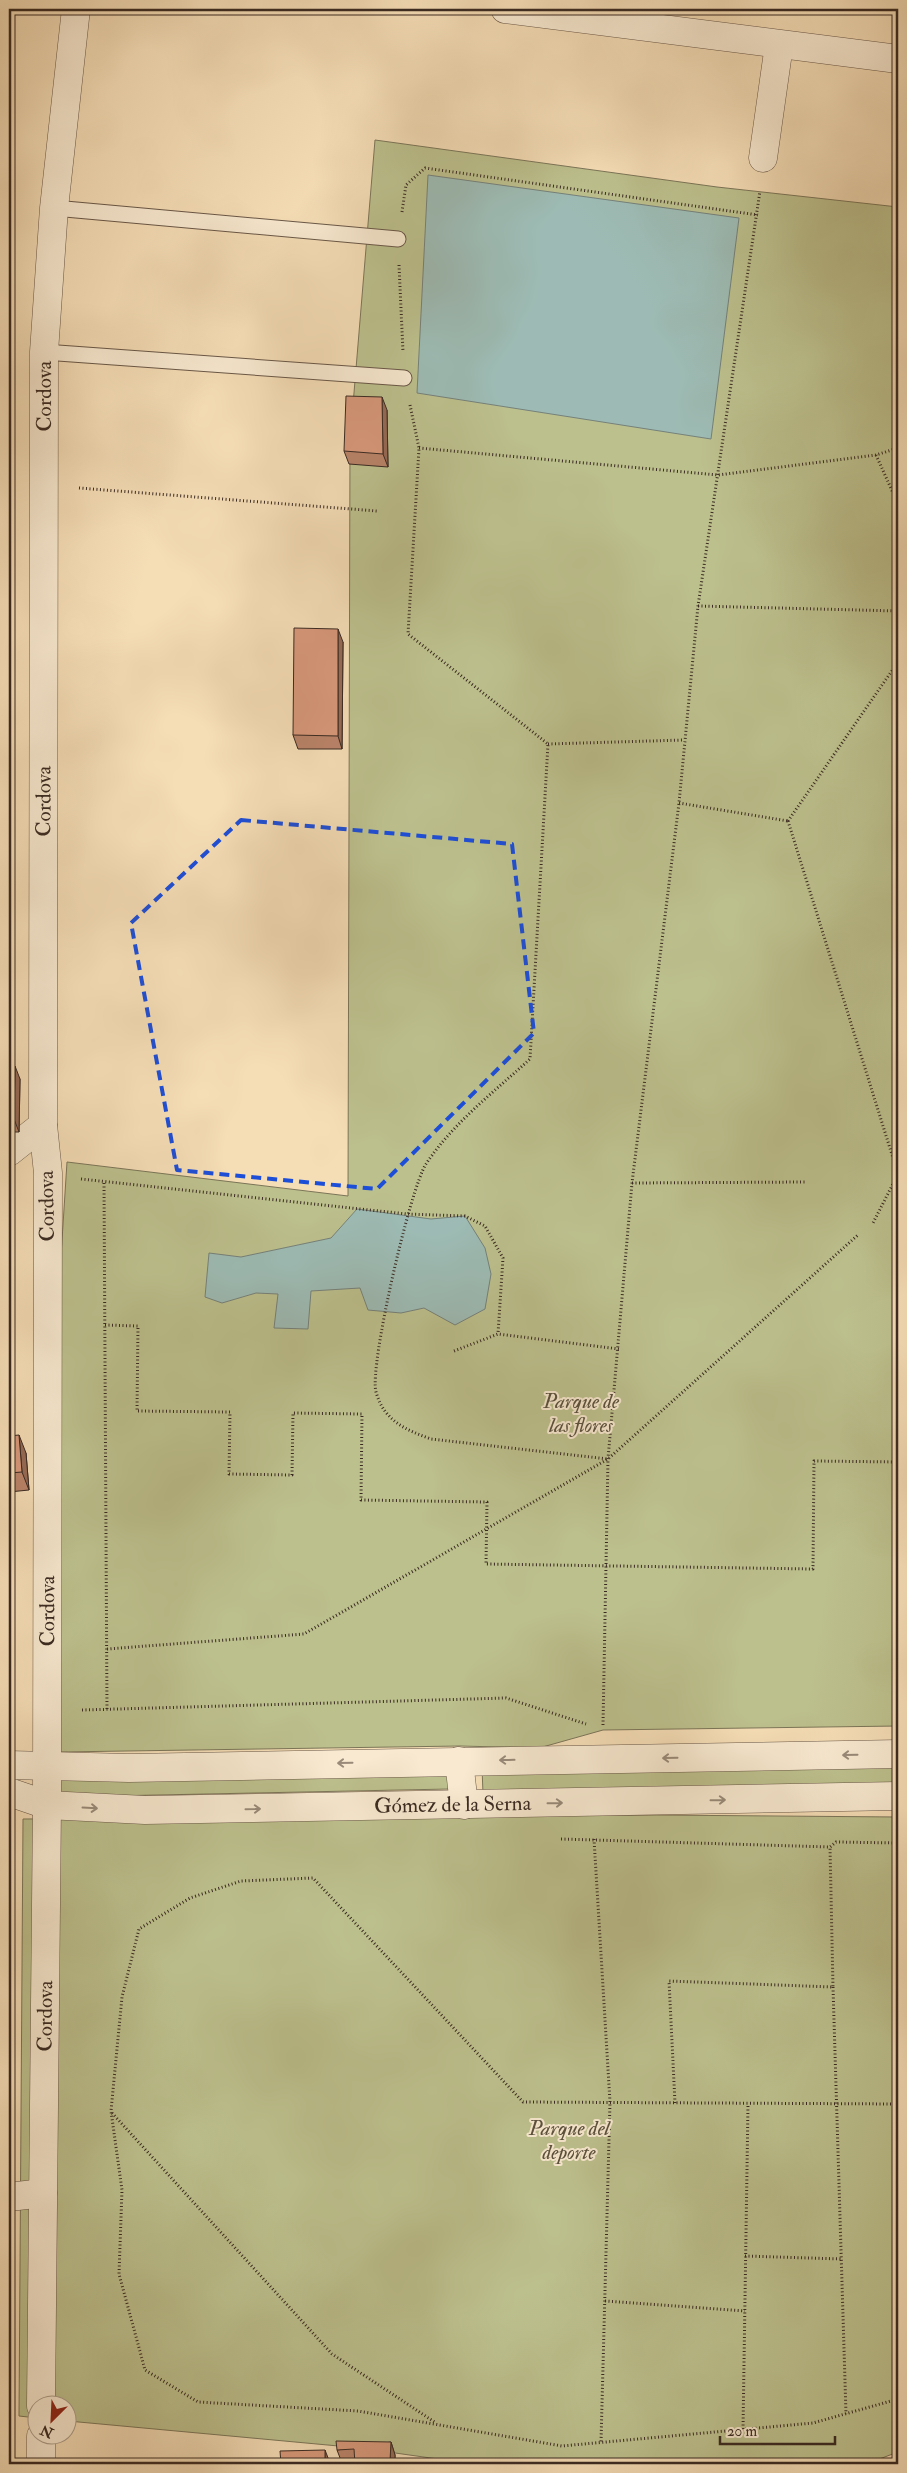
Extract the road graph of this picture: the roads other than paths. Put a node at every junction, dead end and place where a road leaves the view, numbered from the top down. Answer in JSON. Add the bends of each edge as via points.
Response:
{"nodes":[{"id":1,"x":76,"y":9,"type":"edge"},
{"id":2,"x":505,"y":9,"type":"edge"},
{"id":3,"x":779,"y":45,"type":"junction"},
{"id":4,"x":898,"y":59,"type":"edge"},
{"id":5,"x":764,"y":158,"type":"road end"},
{"id":6,"x":54,"y":208,"type":"junction"},
{"id":7,"x":398,"y":240,"type":"road end"},
{"id":8,"x":44,"y":352,"type":"junction"},
{"id":9,"x":404,"y":378,"type":"road end"},
{"id":10,"x":43,"y":1125,"type":"junction"},
{"id":11,"x":9,"y":1152,"type":"edge"},
{"id":12,"x":898,"y":1754,"type":"edge"},
{"id":13,"x":459,"y":1761,"type":"junction"},
{"id":14,"x":9,"y":1765,"type":"edge"},
{"id":15,"x":47,"y":1766,"type":"junction"},
{"id":16,"x":9,"y":1792,"type":"edge"},
{"id":17,"x":898,"y":1796,"type":"edge"},
{"id":18,"x":464,"y":1805,"type":"junction"},
{"id":19,"x":47,"y":1806,"type":"junction"},
{"id":20,"x":43,"y":2193,"type":"junction"},
{"id":21,"x":9,"y":2197,"type":"edge"},
{"id":22,"x":41,"y":2396,"type":"edge"},
{"id":23,"x":41,"y":2446,"type":"edge"},
{"id":24,"x":41,"y":2464,"type":"edge"}],
"edges":[{"from":1,"to":6,"type":"street","name":"Cordova"},
{"from":2,"to":3,"type":"street"},
{"from":3,"to":4,"type":"street"},
{"from":3,"to":5,"type":"street"},
{"from":6,"to":7,"type":"lane"},
{"from":6,"to":8,"type":"street","name":"Cordova"},
{"from":8,"to":9,"type":"lane"},
{"from":8,"to":10,"type":"street","name":"Cordova"},
{"from":10,"to":11,"type":"street"},
{"from":10,"to":15,"type":"street","name":"Cordova","via":[[48,1173]]},
{"from":12,"to":13,"type":"street","name":"Gómez de la Serna","one_way":true},
{"from":13,"to":15,"type":"street","name":"Gómez de la Serna","one_way":true,"via":[[129,1768]]},
{"from":13,"to":18,"type":"street"},
{"from":14,"to":15,"type":"street","name":"Gómez de la Serna"},
{"from":15,"to":19,"type":"street","name":"Cordova"},
{"from":16,"to":19,"type":"street","name":"Gómez de la Serna"},
{"from":18,"to":17,"type":"street","name":"Gómez de la Serna","one_way":true},
{"from":19,"to":18,"type":"street","name":"Gómez de la Serna","one_way":true,"via":[[145,1810]]},
{"from":19,"to":20,"type":"street","name":"Cordova"},
{"from":20,"to":21,"type":"street"},
{"from":20,"to":22,"type":"street","name":"Cordova"},
{"from":23,"to":24,"type":"street"}]}
